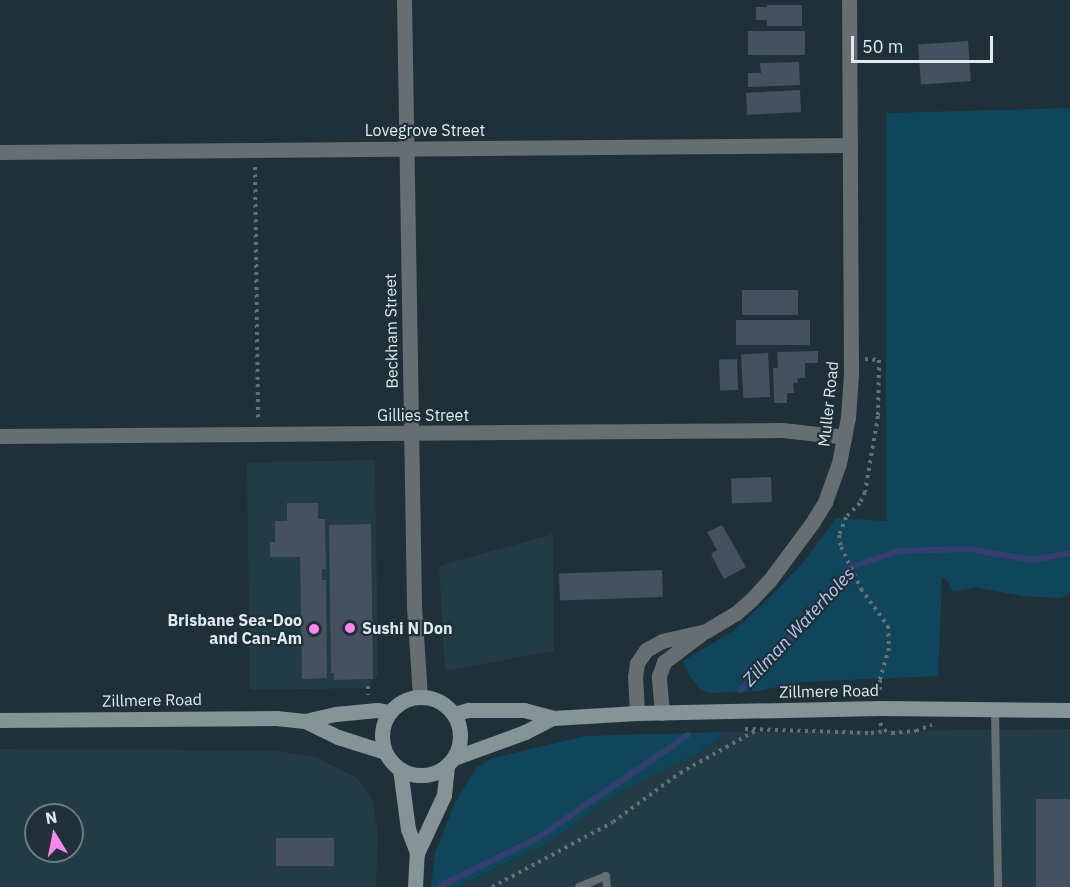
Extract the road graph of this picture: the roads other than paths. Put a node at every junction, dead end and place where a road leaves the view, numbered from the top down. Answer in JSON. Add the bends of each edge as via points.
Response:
{"nodes":[{"id":1,"x":404,"y":0,"type":"edge"},
{"id":2,"x":849,"y":0,"type":"edge"},
{"id":3,"x":850,"y":145,"type":"junction"},
{"id":4,"x":407,"y":148,"type":"junction"},
{"id":5,"x":0,"y":152,"type":"edge"},
{"id":6,"x":410,"y":433,"type":"junction"},
{"id":7,"x":0,"y":436,"type":"edge"},
{"id":8,"x":845,"y":437,"type":"junction"},
{"id":9,"x":706,"y":630,"type":"junction"},
{"id":10,"x":420,"y":698,"type":"junction"},
{"id":11,"x":994,"y":710,"type":"junction"},
{"id":12,"x":1070,"y":710,"type":"edge"},
{"id":13,"x":390,"y":712,"type":"junction"},
{"id":14,"x":637,"y":713,"type":"junction"},
{"id":15,"x":662,"y":713,"type":"junction"},
{"id":16,"x":454,"y":714,"type":"junction"},
{"id":17,"x":553,"y":718,"type":"junction"},
{"id":18,"x":0,"y":720,"type":"edge"},
{"id":19,"x":305,"y":721,"type":"junction"},
{"id":20,"x":385,"y":752,"type":"junction"},
{"id":21,"x":450,"y":762,"type":"junction"},
{"id":22,"x":400,"y":769,"type":"junction"},
{"id":23,"x":417,"y":853,"type":"junction"},
{"id":24,"x":415,"y":887,"type":"edge"},
{"id":25,"x":579,"y":887,"type":"edge"},
{"id":26,"x":607,"y":887,"type":"edge"},
{"id":27,"x":998,"y":887,"type":"edge"}],
"edges":[{"from":1,"to":4,"type":"street","name":"Beckham Street"},
{"from":2,"to":3,"type":"street","name":"Muller Road"},
{"from":3,"to":4,"type":"street","name":"Lovegrove Street"},
{"from":3,"to":8,"type":"street","name":"Muller Road","via":[[851,374]]},
{"from":4,"to":5,"type":"street","name":"Lovegrove Street"},
{"from":4,"to":6,"type":"street","name":"Beckham Street"},
{"from":6,"to":7,"type":"street","name":"Gillies Street"},
{"from":6,"to":8,"type":"street","name":"Gillies Street","via":[[782,430]]},
{"from":6,"to":10,"type":"street","name":"Beckham Street"},
{"from":8,"to":9,"type":"street","name":"Muller Road","via":[[825,502],[807,531],[751,600]]},
{"from":9,"to":14,"type":"street","name":"Muller Road","via":[[662,641],[646,650],[636,670]]},
{"from":9,"to":15,"type":"street","via":[[664,662],[659,676]]},
{"from":10,"to":13,"type":"main road","via":[[409,699]]},
{"from":10,"to":16,"type":"main road","via":[[433,699]]},
{"from":11,"to":12,"type":"main road","name":"Zillmere Road"},
{"from":11,"to":15,"type":"main road","name":"Zillmere Road","via":[[873,708]]},
{"from":11,"to":27,"type":"lane"},
{"from":13,"to":19,"type":"main road","name":"Zillmere Road","via":[[336,714]]},
{"from":13,"to":20,"type":"main road","via":[[382,731]]},
{"from":14,"to":15,"type":"main road","name":"Zillmere Road"},
{"from":14,"to":17,"type":"main road","name":"Zillmere Road"},
{"from":16,"to":17,"type":"main road","name":"Zillmere Road","via":[[468,710],[524,710]]},
{"from":16,"to":21,"type":"main road","via":[[461,736]]},
{"from":17,"to":21,"type":"main road","name":"Zillmere Road"},
{"from":18,"to":19,"type":"main road","name":"Zillmere Road","via":[[259,717]]},
{"from":19,"to":20,"type":"main road","name":"Zillmere Road"},
{"from":20,"to":22,"type":"main road"},
{"from":21,"to":22,"type":"main road","via":[[424,776]]},
{"from":21,"to":23,"type":"main road","via":[[444,795]]},
{"from":22,"to":23,"type":"main road","via":[[408,829]]},
{"from":23,"to":24,"type":"main road"},
{"from":25,"to":26,"type":"lane","via":[[606,876]]}]}
